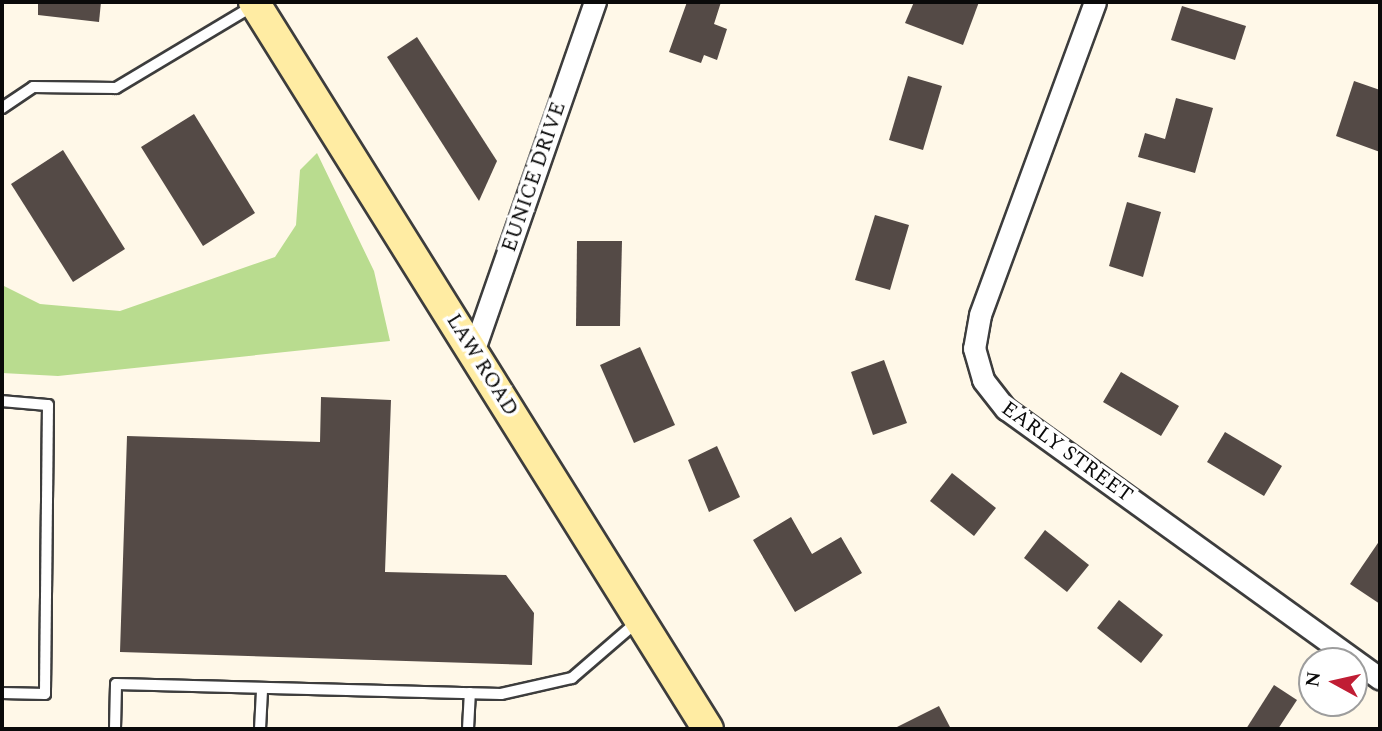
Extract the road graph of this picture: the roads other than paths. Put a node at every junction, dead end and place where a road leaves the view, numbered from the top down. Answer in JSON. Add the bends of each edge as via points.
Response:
{"nodes":[{"id":1,"x":595,"y":2,"type":"edge"},
{"id":2,"x":1095,"y":2,"type":"edge"},
{"id":3,"x":255,"y":3,"type":"edge"},
{"id":4,"x":2,"y":108,"type":"edge"},
{"id":5,"x":474,"y":352,"type":"junction"},
{"id":6,"x":2,"y":401,"type":"edge"},
{"id":7,"x":640,"y":619,"type":"junction"},
{"id":8,"x":1380,"y":679,"type":"edge"},
{"id":9,"x":262,"y":690,"type":"junction"},
{"id":10,"x":2,"y":693,"type":"edge"},
{"id":11,"x":470,"y":693,"type":"junction"},
{"id":12,"x":115,"y":729,"type":"edge"},
{"id":13,"x":260,"y":729,"type":"edge"},
{"id":14,"x":468,"y":729,"type":"edge"},
{"id":15,"x":708,"y":729,"type":"edge"}],
"edges":[{"from":1,"to":5,"type":"street","name":"EUNICE DRIVE"},
{"from":2,"to":8,"type":"street","name":"EARLY STREET","via":[[980,315],[974,348],[983,380],[1006,410]]},
{"from":3,"to":4,"type":"lane","via":[[116,88],[33,88]]},
{"from":3,"to":5,"type":"street","name":"LAW ROAD"},
{"from":5,"to":7,"type":"street","name":"LAW ROAD"},
{"from":6,"to":10,"type":"lane","via":[[48,405],[45,694]]},
{"from":7,"to":11,"type":"lane","via":[[572,678],[501,694]]},
{"from":7,"to":15,"type":"street","name":"LAW ROAD"},
{"from":9,"to":11,"type":"lane"},
{"from":9,"to":12,"type":"lane","via":[[116,684]]},
{"from":9,"to":13,"type":"lane"},
{"from":11,"to":14,"type":"lane"}]}
